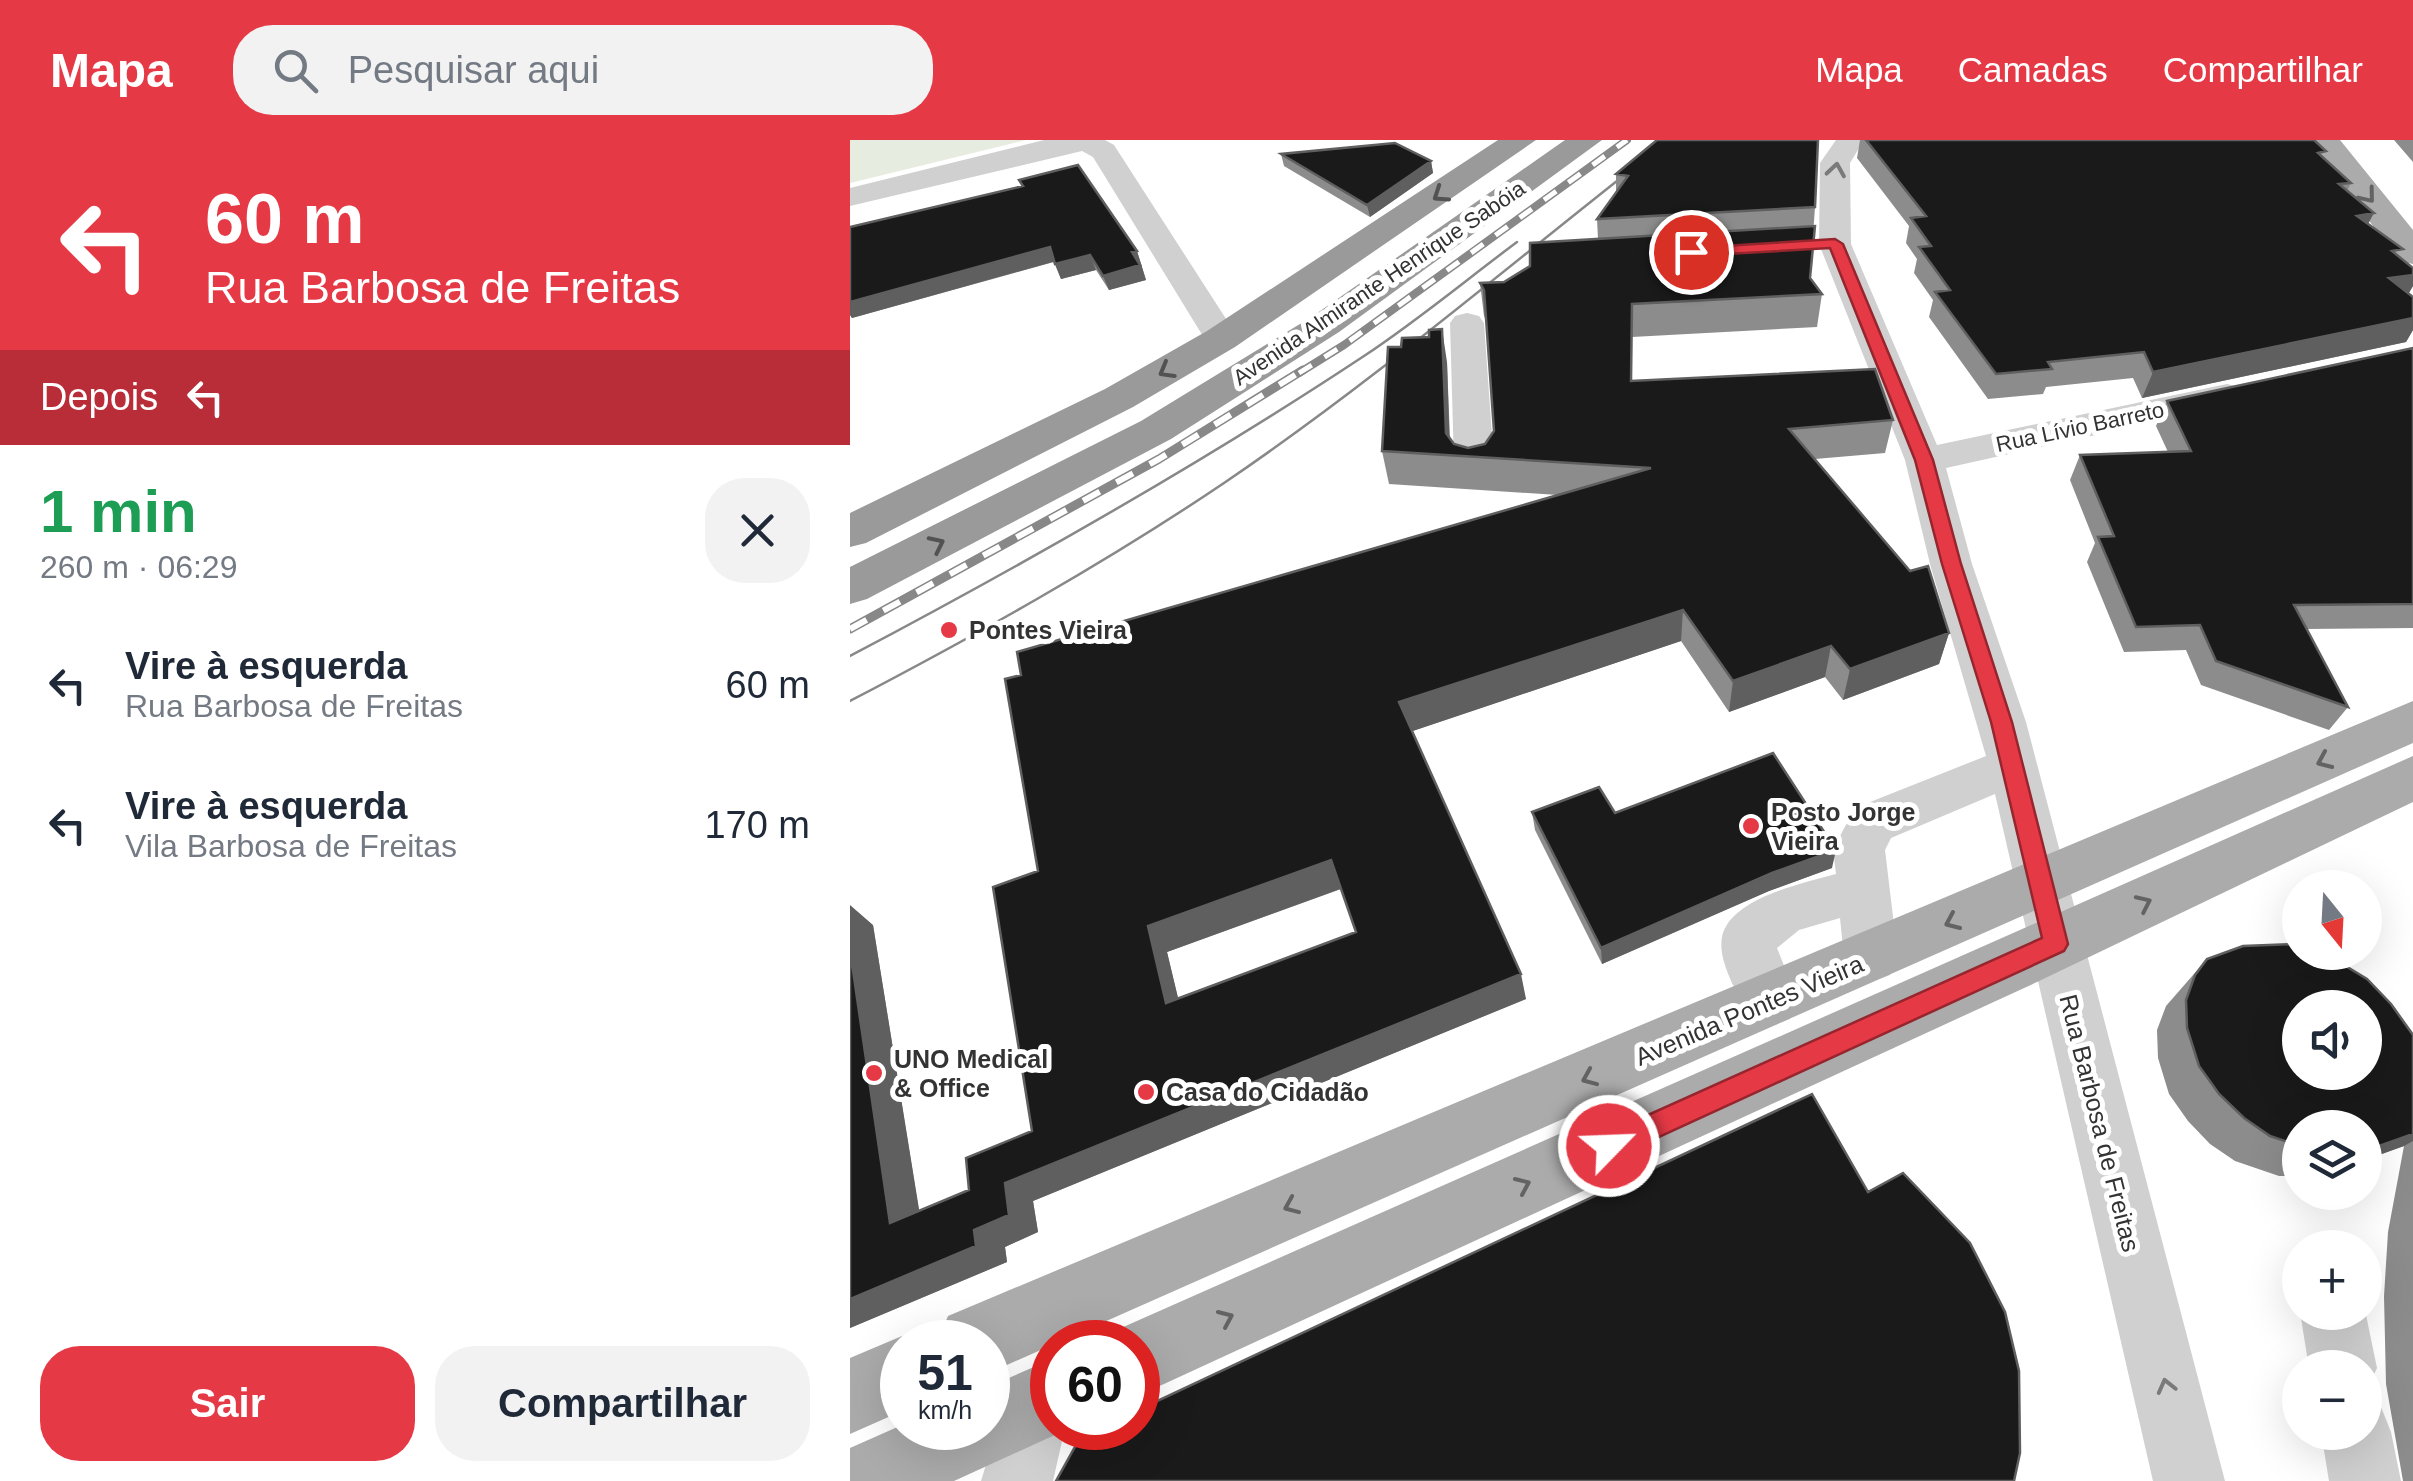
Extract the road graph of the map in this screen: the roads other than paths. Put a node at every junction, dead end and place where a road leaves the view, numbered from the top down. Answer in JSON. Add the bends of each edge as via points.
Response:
{"nodes":[{"id":1,"x":1520,"y":140,"type":"edge"},
{"id":2,"x":1586,"y":140,"type":"edge"},
{"id":3,"x":1850,"y":140,"type":"edge"},
{"id":4,"x":2323,"y":140,"type":"edge"},
{"id":5,"x":2359,"y":140,"type":"edge"},
{"id":6,"x":1104,"y":151,"type":"junction"},
{"id":7,"x":850,"y":196,"type":"edge"},
{"id":8,"x":2413,"y":207,"type":"edge"},
{"id":9,"x":850,"y":218,"type":"edge"},
{"id":10,"x":2413,"y":253,"type":"edge"},
{"id":11,"x":1467,"y":323,"type":"dead end"},
{"id":12,"x":1221,"y":339,"type":"junction"},
{"id":13,"x":2262,"y":388,"type":"edge"},
{"id":14,"x":1924,"y":460,"type":"junction"},
{"id":15,"x":1474,"y":464,"type":"edge"},
{"id":16,"x":850,"y":532,"type":"edge"},
{"id":17,"x":850,"y":588,"type":"edge"},
{"id":18,"x":2413,"y":722,"type":"edge"},
{"id":19,"x":2013,"y":766,"type":"junction"},
{"id":20,"x":2413,"y":778,"type":"edge"},
{"id":21,"x":1862,"y":888,"type":"junction"},
{"id":22,"x":2048,"y":913,"type":"junction"},
{"id":23,"x":1871,"y":958,"type":"junction"},
{"id":24,"x":1770,"y":1001,"type":"junction"},
{"id":25,"x":1010,"y":1327,"type":"edge"},
{"id":26,"x":1160,"y":1347,"type":"edge"},
{"id":27,"x":880,"y":1383,"type":"edge"},
{"id":28,"x":850,"y":1396,"type":"edge"},
{"id":29,"x":1015,"y":1414,"type":"edge"},
{"id":30,"x":2359,"y":1450,"type":"edge"},
{"id":31,"x":865,"y":1481,"type":"edge"},
{"id":32,"x":1017,"y":1481,"type":"edge"},
{"id":33,"x":2190,"y":1481,"type":"edge"},
{"id":34,"x":2365,"y":1481,"type":"edge"}],
"edges":[{"from":1,"to":12,"type":"highway","name":"Avenida Almirante Henrique Sabóia","one_way":true},
{"from":17,"to":2,"type":"highway","name":"Avenida Almirante Henrique Sabóia","one_way":true,"via":[[1156,430],[1326,324]]},
{"from":14,"to":3,"type":"street","name":"Rua Barbosa de Freitas","one_way":true,"via":[[1818,244],[1835,162]]},
{"from":4,"to":10,"type":"main road","one_way":true},
{"from":5,"to":8,"type":"main road"},
{"from":6,"to":7,"type":"street","via":[[1087,142],[1063,144]]},
{"from":6,"to":9,"type":"street"},
{"from":6,"to":12,"type":"street"},
{"from":11,"to":15,"type":"street"},
{"from":12,"to":16,"type":"highway","name":"Avenida Almirante Henrique Sabóia","one_way":true,"via":[[1102,407]]},
{"from":13,"to":14,"type":"street","name":"Rua Lívio Barreto"},
{"from":14,"to":19,"type":"street","name":"Rua Barbosa de Freitas"},
{"from":18,"to":22,"type":"main road","name":"Avenida Pontes Vieira","one_way":true},
{"from":19,"to":21,"type":"street","via":[[1873,823],[1859,848]]},
{"from":19,"to":22,"type":"street","name":"Rua Barbosa de Freitas"},
{"from":22,"to":20,"type":"main road","name":"Avenida Pontes Vieira","one_way":true},
{"from":21,"to":23,"type":"street"},
{"from":21,"to":24,"type":"street","via":[[1783,912],[1748,939]]},
{"from":22,"to":23,"type":"main road","name":"Avenida Pontes Vieira","one_way":true},
{"from":26,"to":22,"type":"main road","name":"Avenida Pontes Vieira","one_way":true},
{"from":33,"to":22,"type":"street","name":"Rua Barbosa de Freitas","one_way":true},
{"from":23,"to":24,"type":"main road","name":"Avenida Pontes Vieira"},
{"from":24,"to":25,"type":"main road","name":"Avenida Pontes Vieira","one_way":true},
{"from":27,"to":28,"type":"main road"},
{"from":29,"to":31,"type":"main road"},
{"from":29,"to":32,"type":"street"},
{"from":30,"to":34,"type":"street"}]}
